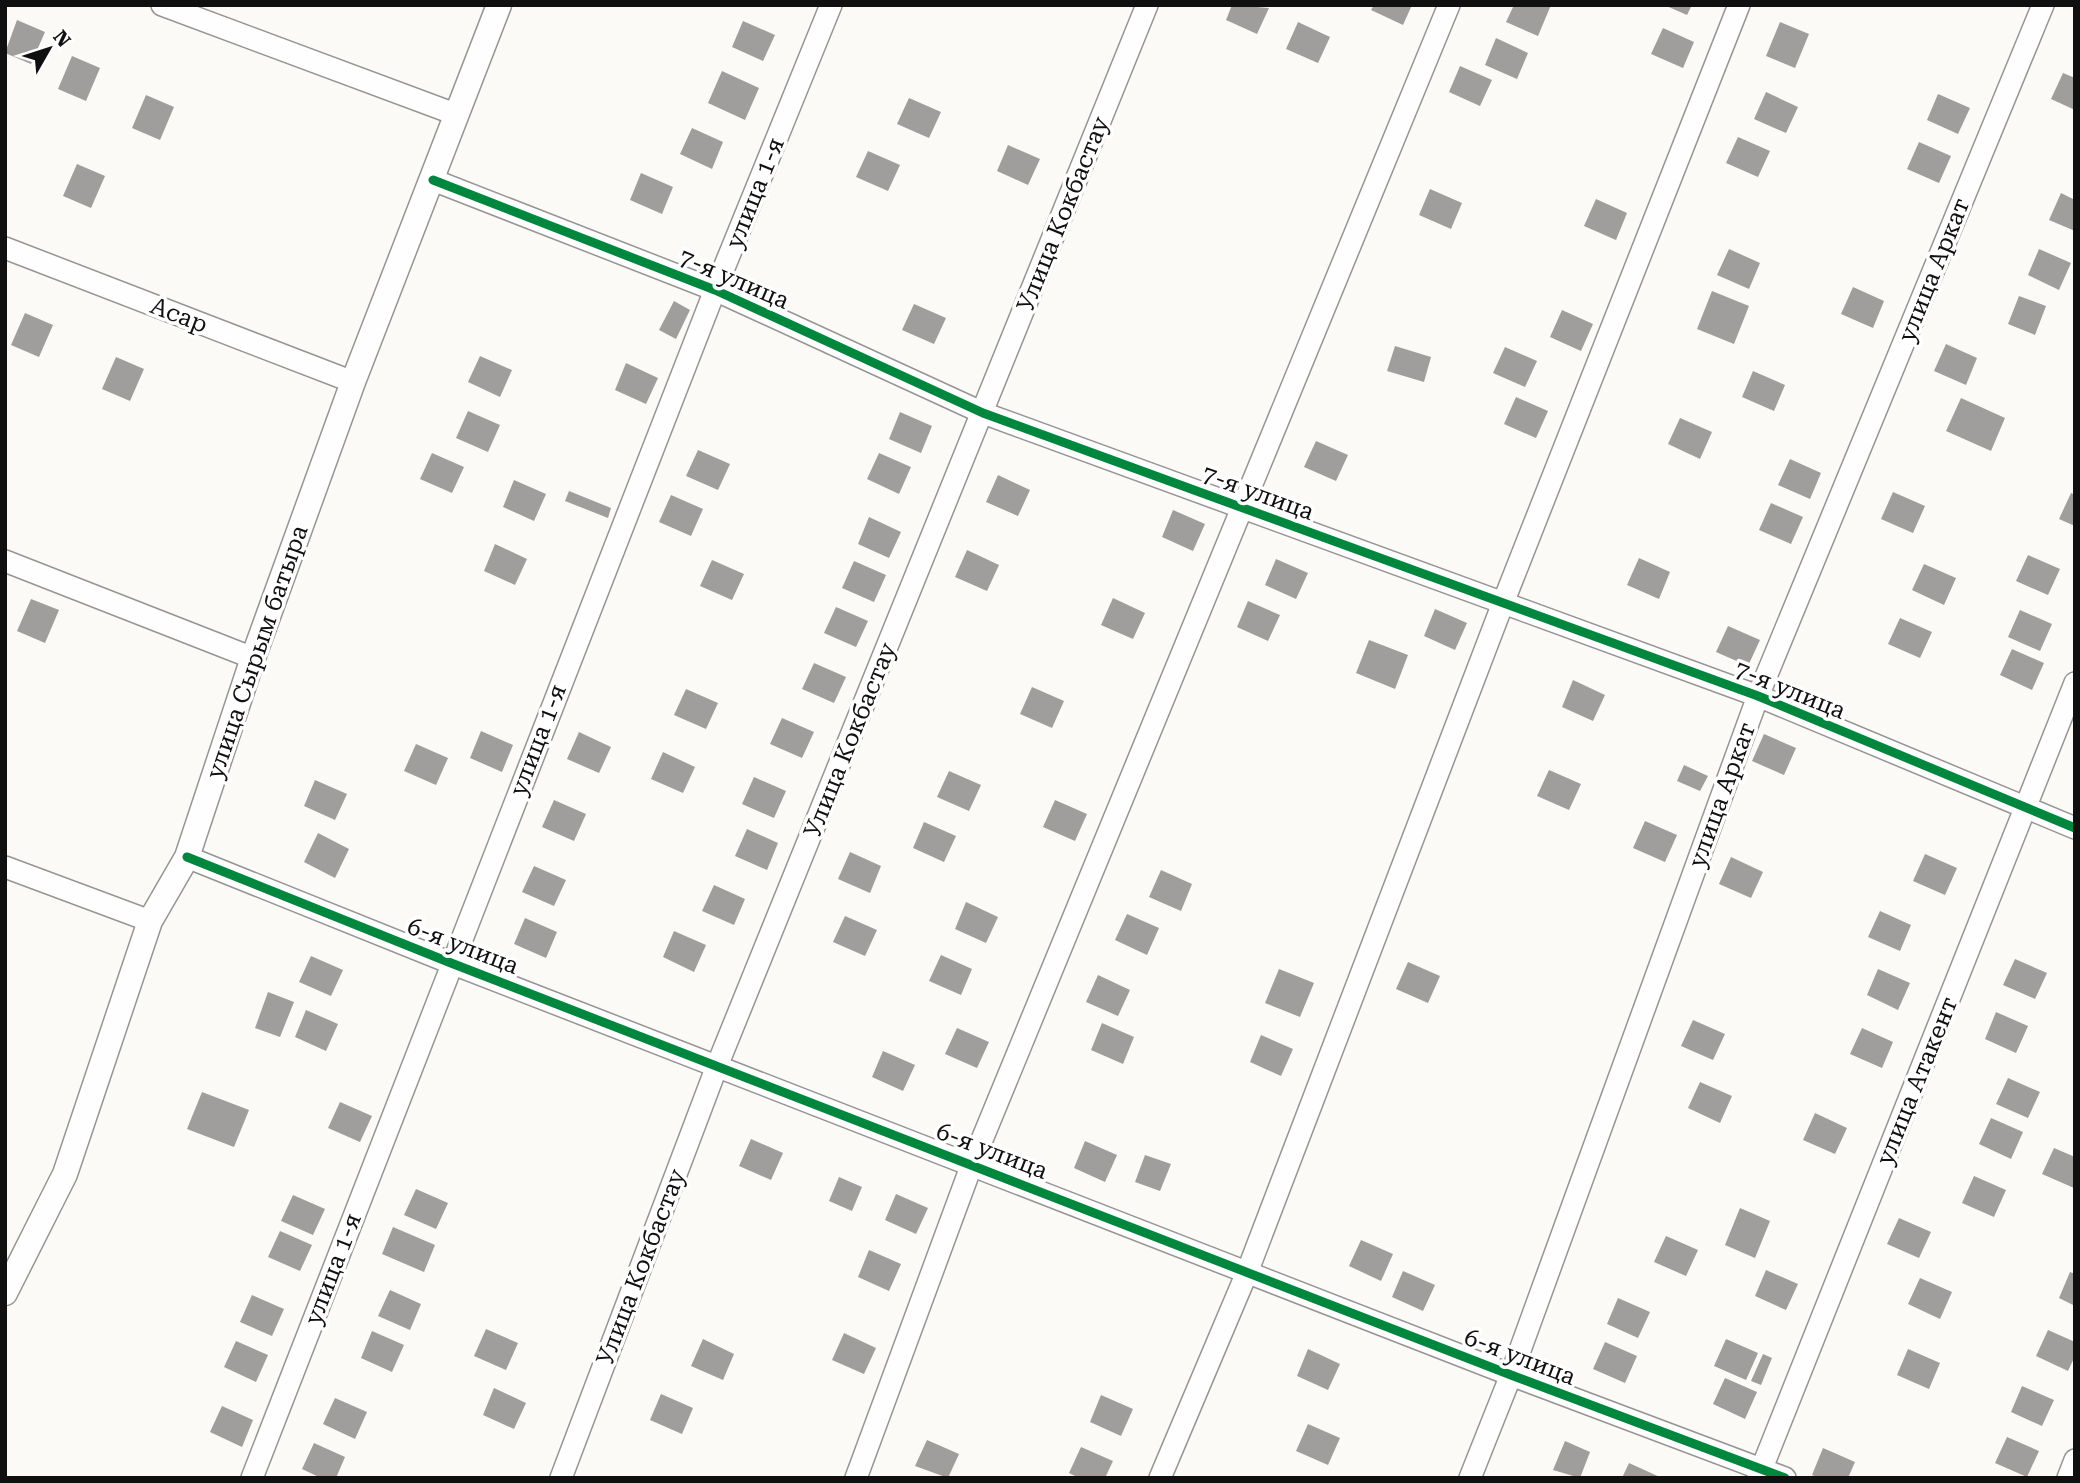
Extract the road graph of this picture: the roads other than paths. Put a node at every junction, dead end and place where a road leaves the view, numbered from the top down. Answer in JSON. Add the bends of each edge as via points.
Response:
{"nodes":[{"id":1,"x":162,"y":5,"type":"edge"},
{"id":2,"x":499,"y":5,"type":"edge"},
{"id":3,"x":831,"y":5,"type":"edge"},
{"id":4,"x":1147,"y":5,"type":"edge"},
{"id":5,"x":1449,"y":5,"type":"edge"},
{"id":6,"x":1739,"y":5,"type":"edge"},
{"id":7,"x":2043,"y":5,"type":"edge"},
{"id":8,"x":455,"y":114,"type":"junction"},
{"id":9,"x":433,"y":180,"type":"junction"},
{"id":10,"x":5,"y":248,"type":"edge"},
{"id":11,"x":715,"y":290,"type":"junction"},
{"id":12,"x":353,"y":382,"type":"junction"},
{"id":13,"x":983,"y":413,"type":"junction"},
{"id":14,"x":1244,"y":508,"type":"junction"},
{"id":15,"x":5,"y":561,"type":"edge"},
{"id":16,"x":1503,"y":603,"type":"junction"},
{"id":17,"x":253,"y":658,"type":"junction"},
{"id":18,"x":2075,"y":683,"type":"edge"},
{"id":19,"x":1758,"y":696,"type":"junction"},
{"id":20,"x":2027,"y":807,"type":"junction"},
{"id":21,"x":2075,"y":828,"type":"edge"},
{"id":22,"x":187,"y":856,"type":"junction"},
{"id":23,"x":5,"y":867,"type":"edge"},
{"id":24,"x":150,"y":921,"type":"junction"},
{"id":25,"x":451,"y":963,"type":"junction"},
{"id":26,"x":717,"y":1066,"type":"junction"},
{"id":27,"x":972,"y":1164,"type":"junction"},
{"id":28,"x":1248,"y":1270,"type":"junction"},
{"id":29,"x":5,"y":1293,"type":"edge"},
{"id":30,"x":1511,"y":1375,"type":"junction"},
{"id":31,"x":2075,"y":1460,"type":"edge"},
{"id":32,"x":1760,"y":1473,"type":"edge"},
{"id":33,"x":252,"y":1478,"type":"edge"},
{"id":34,"x":561,"y":1478,"type":"edge"},
{"id":35,"x":856,"y":1478,"type":"edge"},
{"id":36,"x":1160,"y":1478,"type":"edge"},
{"id":37,"x":1470,"y":1478,"type":"edge"},
{"id":38,"x":1785,"y":1478,"type":"edge"},
{"id":39,"x":2068,"y":1478,"type":"edge"}],
"edges":[{"from":1,"to":8,"type":"street"},
{"from":2,"to":8,"type":"street","name":"улица Сырым батыра"},
{"from":3,"to":11,"type":"street","name":"улица 1-я"},
{"from":4,"to":13,"type":"street","name":"Улица Кокбастау"},
{"from":5,"to":14,"type":"street"},
{"from":6,"to":16,"type":"street"},
{"from":7,"to":19,"type":"street","name":"улица Аркат"},
{"from":8,"to":9,"type":"street","name":"улица Сырым батыра"},
{"from":9,"to":11,"type":"street","name":"7-я улица"},
{"from":9,"to":12,"type":"street","name":"улица Сырым батыра"},
{"from":10,"to":12,"type":"street","name":"Асар"},
{"from":11,"to":13,"type":"street","name":"7-я улица"},
{"from":11,"to":25,"type":"street","name":"улица 1-я"},
{"from":12,"to":17,"type":"street","name":"улица Сырым батыра"},
{"from":13,"to":14,"type":"street","name":"7-я улица"},
{"from":13,"to":26,"type":"street","name":"Улица Кокбастау"},
{"from":14,"to":16,"type":"street","name":"7-я улица"},
{"from":14,"to":27,"type":"street"},
{"from":15,"to":17,"type":"street"},
{"from":16,"to":19,"type":"street","name":"7-я улица"},
{"from":16,"to":28,"type":"street"},
{"from":17,"to":22,"type":"street","name":"улица Сырым батыра"},
{"from":18,"to":20,"type":"street","name":"улица Атакент"},
{"from":19,"to":20,"type":"street","name":"7-я улица"},
{"from":19,"to":30,"type":"street","name":"улица Аркат"},
{"from":20,"to":21,"type":"street","name":"7-я улица"},
{"from":20,"to":32,"type":"street","name":"улица Атакент"},
{"from":22,"to":24,"type":"street","name":"улица Сырым батыра"},
{"from":22,"to":25,"type":"street","name":"6-я улица"},
{"from":23,"to":24,"type":"street"},
{"from":24,"to":29,"type":"street","name":"улица Сырым батыра","via":[[65,1174]]},
{"from":25,"to":26,"type":"street","name":"6-я улица"},
{"from":25,"to":33,"type":"street","name":"улица 1-я"},
{"from":26,"to":27,"type":"street","name":"6-я улица"},
{"from":26,"to":34,"type":"street","name":"Улица Кокбастау"},
{"from":27,"to":28,"type":"street","name":"6-я улица"},
{"from":27,"to":35,"type":"street"},
{"from":28,"to":30,"type":"street","name":"6-я улица"},
{"from":28,"to":36,"type":"street"},
{"from":30,"to":32,"type":"street","name":"6-я улица"},
{"from":30,"to":37,"type":"street","name":"улица Аркат"},
{"from":31,"to":39,"type":"street"},
{"from":32,"to":38,"type":"street","name":"6-я улица"}]}
